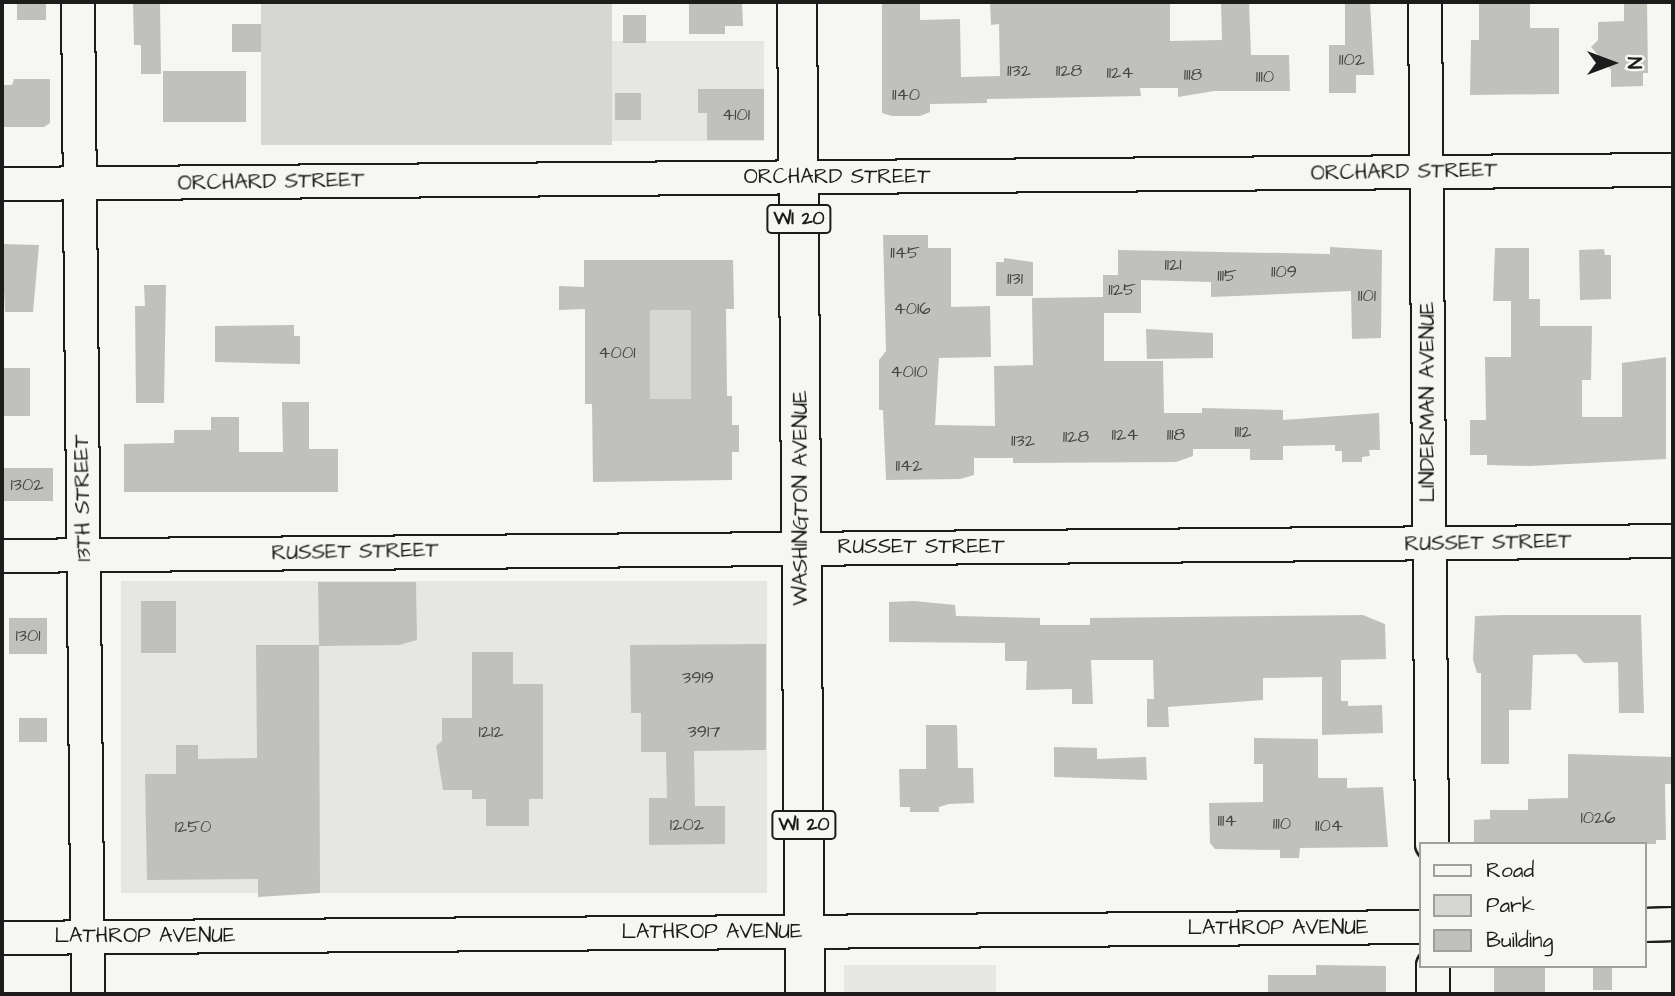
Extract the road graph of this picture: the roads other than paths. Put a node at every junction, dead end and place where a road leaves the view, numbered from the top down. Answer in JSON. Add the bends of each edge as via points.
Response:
{"nodes":[{"id":1,"x":79,"y":2,"type":"edge"},
{"id":2,"x":797,"y":2,"type":"edge"},
{"id":3,"x":1425,"y":2,"type":"edge"},
{"id":4,"x":1673,"y":170,"type":"edge"},
{"id":5,"x":1427,"y":172,"type":"junction"},
{"id":6,"x":799,"y":177,"type":"junction"},
{"id":7,"x":2,"y":184,"type":"edge"},
{"id":8,"x":80,"y":184,"type":"junction"},
{"id":9,"x":1673,"y":541,"type":"edge"},
{"id":10,"x":1429,"y":543,"type":"junction"},
{"id":11,"x":802,"y":548,"type":"junction"},
{"id":12,"x":84,"y":555,"type":"junction"},
{"id":13,"x":2,"y":556,"type":"edge"},
{"id":14,"x":1432,"y":842,"type":"edge"},
{"id":15,"x":1673,"y":924,"type":"edge"},
{"id":16,"x":1647,"y":925,"type":"edge"},
{"id":17,"x":1420,"y":927,"type":"edge"},
{"id":18,"x":805,"y":932,"type":"junction"},
{"id":19,"x":2,"y":937,"type":"edge"},
{"id":20,"x":88,"y":937,"type":"junction"},
{"id":21,"x":1433,"y":968,"type":"edge"},
{"id":22,"x":88,"y":994,"type":"edge"},
{"id":23,"x":805,"y":994,"type":"edge"},
{"id":24,"x":1433,"y":994,"type":"edge"}],
"edges":[{"from":1,"to":8,"type":"street","name":"13TH STREET"},
{"from":2,"to":6,"type":"main road","name":"WASHINGTON AVENUE","number":"WI 20"},
{"from":3,"to":5,"type":"street","name":"LINDERMAN AVENUE"},
{"from":4,"to":5,"type":"street","name":"ORCHARD STREET"},
{"from":5,"to":6,"type":"street","name":"ORCHARD STREET"},
{"from":5,"to":10,"type":"street","name":"LINDERMAN AVENUE"},
{"from":6,"to":8,"type":"street","name":"ORCHARD STREET"},
{"from":6,"to":11,"type":"main road","name":"WASHINGTON AVENUE","number":"WI 20"},
{"from":7,"to":8,"type":"street","name":"ORCHARD STREET"},
{"from":8,"to":12,"type":"street","name":"13TH STREET"},
{"from":9,"to":10,"type":"street","name":"RUSSET STREET"},
{"from":10,"to":11,"type":"street","name":"RUSSET STREET"},
{"from":10,"to":14,"type":"street","name":"LINDERMAN AVENUE"},
{"from":11,"to":12,"type":"street","name":"RUSSET STREET"},
{"from":11,"to":18,"type":"main road","name":"WASHINGTON AVENUE","number":"WI 20"},
{"from":12,"to":13,"type":"street","name":"RUSSET STREET"},
{"from":12,"to":20,"type":"street","name":"13TH STREET"},
{"from":15,"to":16,"type":"street"},
{"from":17,"to":18,"type":"street","name":"LATHROP AVENUE"},
{"from":18,"to":20,"type":"street","name":"LATHROP AVENUE"},
{"from":18,"to":23,"type":"main road","name":"WASHINGTON AVENUE","number":"WI 20"},
{"from":19,"to":20,"type":"street","name":"LATHROP AVENUE"},
{"from":20,"to":22,"type":"street","name":"13TH STREET"},
{"from":21,"to":24,"type":"street"}]}
